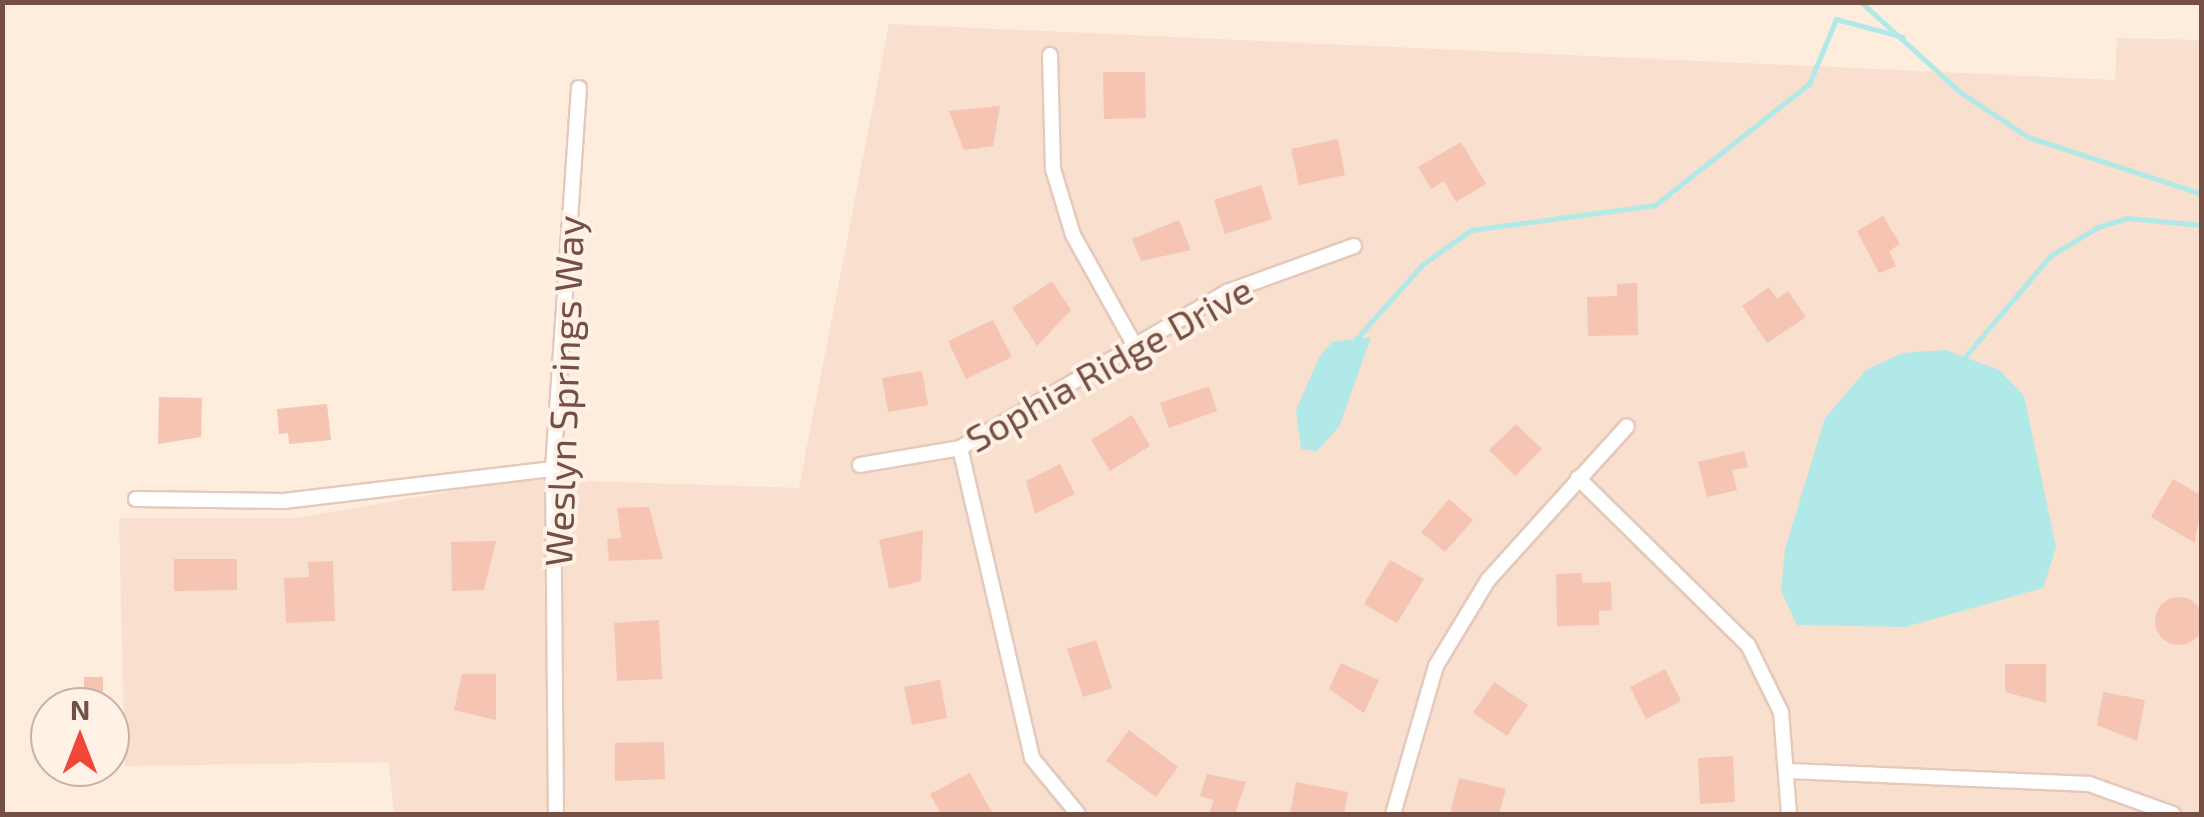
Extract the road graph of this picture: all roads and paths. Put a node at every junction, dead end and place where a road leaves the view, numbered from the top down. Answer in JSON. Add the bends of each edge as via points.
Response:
{"nodes":[{"id":1,"x":1050,"y":55,"type":"dead end"},
{"id":2,"x":579,"y":88,"type":"dead end"},
{"id":3,"x":1354,"y":246,"type":"dead end"},
{"id":4,"x":1134,"y":344,"type":"junction"},
{"id":5,"x":1627,"y":426,"type":"dead end"},
{"id":6,"x":960,"y":448,"type":"junction"},
{"id":7,"x":860,"y":465,"type":"dead end"},
{"id":8,"x":554,"y":469,"type":"junction"},
{"id":9,"x":1578,"y":478,"type":"junction"},
{"id":10,"x":136,"y":498,"type":"dead end"},
{"id":11,"x":1790,"y":771,"type":"junction"},
{"id":12,"x":556,"y":814,"type":"edge"},
{"id":13,"x":1078,"y":814,"type":"edge"},
{"id":14,"x":1392,"y":814,"type":"edge"},
{"id":15,"x":1789,"y":814,"type":"edge"},
{"id":16,"x":2173,"y":814,"type":"edge"}],
"edges":[{"from":1,"to":4,"type":"street","via":[[1053,169],[1073,236]]},
{"from":2,"to":8,"type":"street","name":"Weslyn Springs Way"},
{"from":3,"to":4,"type":"street","name":"Sophia Ridge Drive","via":[[1227,292]]},
{"from":4,"to":6,"type":"street","name":"Sophia Ridge Drive"},
{"from":5,"to":9,"type":"street"},
{"from":6,"to":7,"type":"street","name":"Sophia Ridge Drive"},
{"from":6,"to":13,"type":"street","via":[[1032,758]]},
{"from":8,"to":10,"type":"street","via":[[284,501]]},
{"from":8,"to":12,"type":"street","name":"Weslyn Springs Way"},
{"from":9,"to":11,"type":"street","via":[[1748,645],[1781,712]]},
{"from":9,"to":14,"type":"street","via":[[1488,580],[1436,666]]},
{"from":11,"to":15,"type":"street"},
{"from":11,"to":16,"type":"street","via":[[2089,784]]}]}
